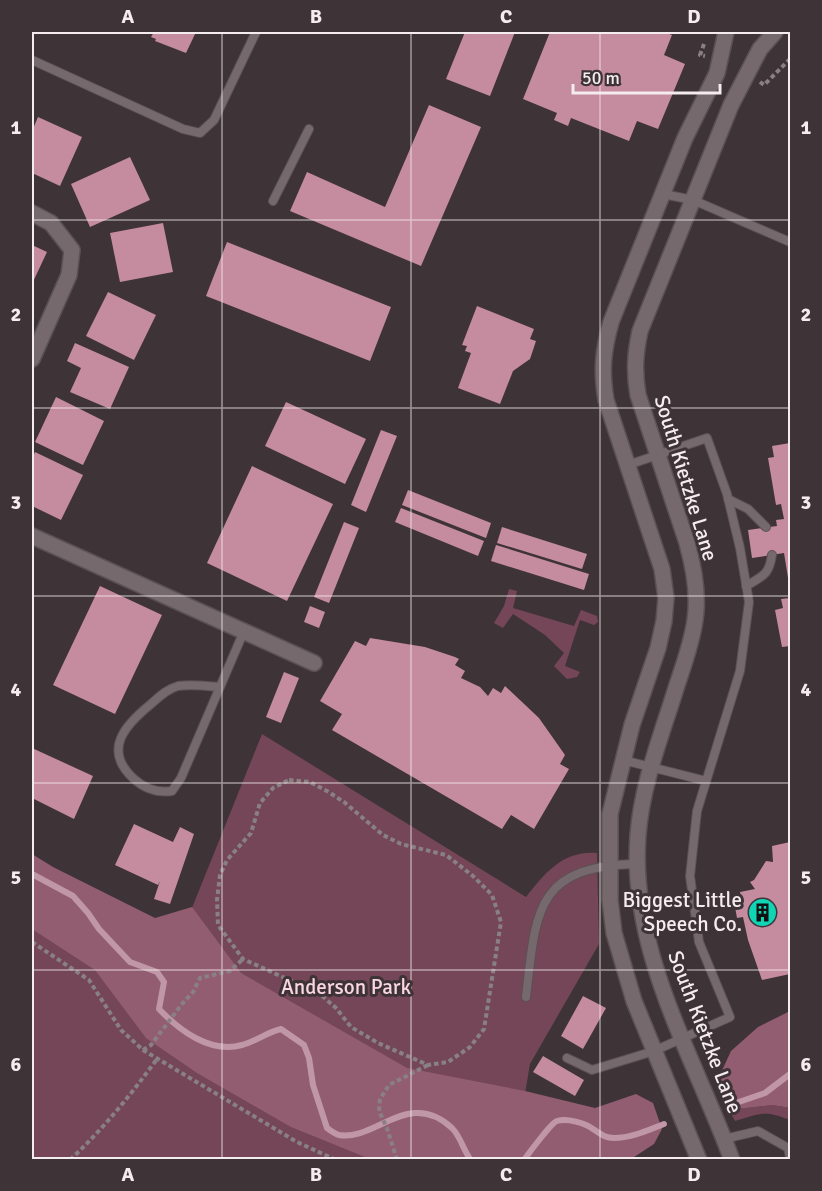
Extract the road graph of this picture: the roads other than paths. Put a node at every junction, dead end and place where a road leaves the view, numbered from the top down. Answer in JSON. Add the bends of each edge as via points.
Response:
{"nodes":[{"id":1,"x":256,"y":32,"type":"edge"},
{"id":2,"x":726,"y":32,"type":"edge"},
{"id":3,"x":775,"y":32,"type":"edge"},
{"id":4,"x":32,"y":60,"type":"edge"},
{"id":5,"x":309,"y":129,"type":"dead end"},
{"id":6,"x":663,"y":194,"type":"junction"},
{"id":7,"x":693,"y":200,"type":"junction"},
{"id":8,"x":273,"y":201,"type":"dead end"},
{"id":9,"x":32,"y":213,"type":"edge"},
{"id":10,"x":790,"y":242,"type":"edge"},
{"id":11,"x":32,"y":359,"type":"edge"},
{"id":12,"x":657,"y":454,"type":"junction"},
{"id":13,"x":628,"y":465,"type":"junction"},
{"id":14,"x":728,"y":499,"type":"junction"},
{"id":15,"x":766,"y":527,"type":"dead end"},
{"id":16,"x":32,"y":536,"type":"edge"},
{"id":17,"x":772,"y":555,"type":"dead end"},
{"id":18,"x":746,"y":586,"type":"junction"},
{"id":19,"x":244,"y":631,"type":"junction"},
{"id":20,"x":314,"y":663,"type":"dead end"},
{"id":21,"x":220,"y":687,"type":"junction"},
{"id":22,"x":623,"y":760,"type":"junction"},
{"id":23,"x":650,"y":768,"type":"junction"},
{"id":24,"x":706,"y":781,"type":"junction"},
{"id":25,"x":637,"y":864,"type":"junction"},
{"id":26,"x":609,"y":865,"type":"junction"},
{"id":27,"x":526,"y":997,"type":"dead end"},
{"id":28,"x":682,"y":1037,"type":"junction"},
{"id":29,"x":654,"y":1051,"type":"junction"},
{"id":30,"x":567,"y":1058,"type":"dead end"},
{"id":31,"x":724,"y":1139,"type":"junction"},
{"id":32,"x":790,"y":1157,"type":"edge"},
{"id":33,"x":699,"y":1160,"type":"edge"},
{"id":34,"x":732,"y":1160,"type":"edge"}],
"edges":[{"from":1,"to":4,"type":"lane","via":[[214,120],[200,133],[183,129]]},
{"from":2,"to":6,"type":"street","via":[[717,72]]},
{"from":3,"to":7,"type":"street","name":"South Kietzke Lane","via":[[746,74]]},
{"from":5,"to":8,"type":"lane"},
{"from":6,"to":7,"type":"lane"},
{"from":6,"to":13,"type":"street","via":[[604,348],[602,375],[606,400]]},
{"from":7,"to":10,"type":"lane"},
{"from":7,"to":12,"type":"street","name":"South Kietzke Lane","via":[[640,331],[635,354],[638,395]]},
{"from":9,"to":11,"type":"street","via":[[51,223],[72,250],[69,275]]},
{"from":12,"to":13,"type":"lane"},
{"from":12,"to":14,"type":"lane","via":[[706,438]]},
{"from":12,"to":23,"type":"street","name":"South Kietzke Lane","via":[[690,554],[696,591],[695,620],[687,655]]},
{"from":13,"to":22,"type":"street","via":[[662,569],[666,598],[658,648]]},
{"from":14,"to":15,"type":"lane","via":[[748,509]]},
{"from":14,"to":18,"type":"lane"},
{"from":16,"to":19,"type":"street"},
{"from":17,"to":18,"type":"lane","via":[[764,576]]},
{"from":18,"to":24,"type":"lane","via":[[749,602],[740,671]]},
{"from":19,"to":20,"type":"street"},
{"from":19,"to":21,"type":"lane"},
{"from":21,"to":21,"type":"lane","via":[[176,788],[154,791],[124,770],[118,748],[136,716],[178,686]]},
{"from":22,"to":23,"type":"lane"},
{"from":22,"to":26,"type":"street","via":[[609,814]]},
{"from":23,"to":24,"type":"lane"},
{"from":23,"to":25,"type":"street","name":"South Kietzke Lane","via":[[641,805]]},
{"from":24,"to":28,"type":"lane","via":[[697,811],[690,876],[699,942],[730,1017]]},
{"from":25,"to":26,"type":"lane"},
{"from":25,"to":28,"type":"street","name":"South Kietzke Lane","via":[[643,926]]},
{"from":26,"to":27,"type":"lane","via":[[587,869],[566,880],[547,899],[533,931]]},
{"from":26,"to":29,"type":"street","via":[[614,933]]},
{"from":28,"to":29,"type":"lane"},
{"from":28,"to":31,"type":"street","name":"South Kietzke Lane"},
{"from":29,"to":30,"type":"lane","via":[[592,1070]]},
{"from":29,"to":33,"type":"street"},
{"from":31,"to":32,"type":"lane","via":[[758,1131],[788,1148]]},
{"from":31,"to":34,"type":"street","name":"South Kietzke Lane"}]}
